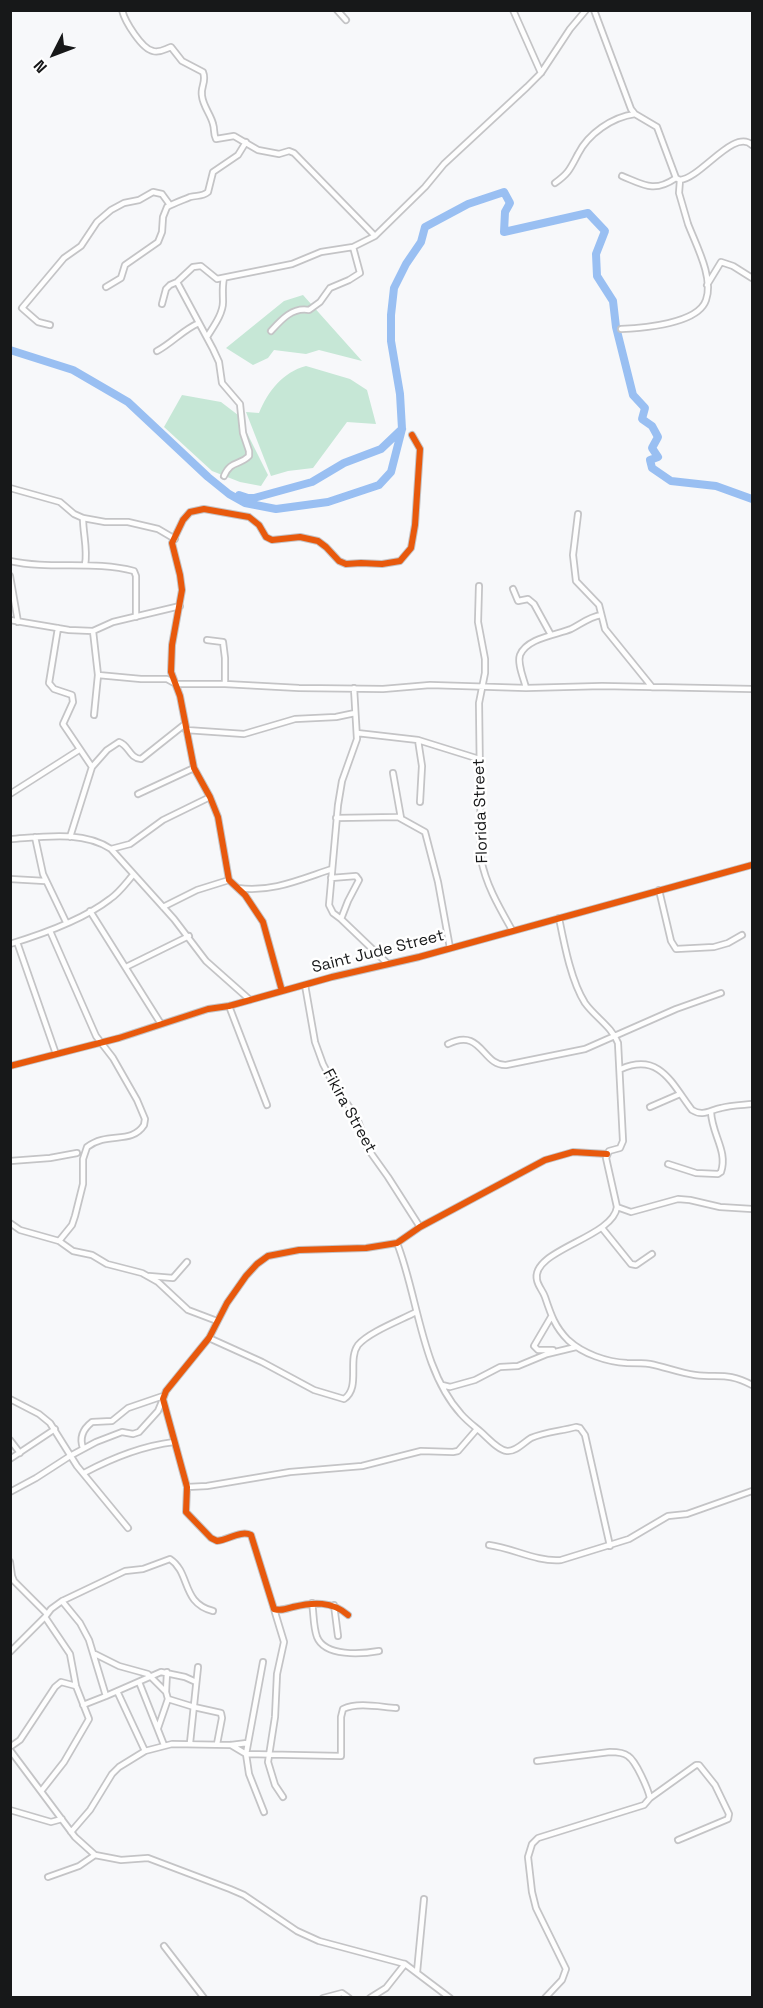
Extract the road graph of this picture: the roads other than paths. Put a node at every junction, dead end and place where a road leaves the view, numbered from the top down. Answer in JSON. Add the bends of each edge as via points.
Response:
{"nodes":[{"id":1,"x":123,"y":10,"type":"edge"},
{"id":2,"x":337,"y":10,"type":"edge"},
{"id":3,"x":513,"y":10,"type":"edge"},
{"id":4,"x":586,"y":10,"type":"edge"},
{"id":5,"x":594,"y":10,"type":"edge"},
{"id":6,"x":346,"y":20,"type":"dead end"},
{"id":7,"x":541,"y":73,"type":"junction"},
{"id":8,"x":635,"y":114,"type":"junction"},
{"id":9,"x":246,"y":142,"type":"junction"},
{"id":10,"x":753,"y":145,"type":"edge"},
{"id":11,"x":622,"y":176,"type":"dead end"},
{"id":12,"x":678,"y":179,"type":"junction"},
{"id":13,"x":555,"y":183,"type":"dead end"},
{"id":14,"x":170,"y":205,"type":"junction"},
{"id":15,"x":375,"y":236,"type":"junction"},
{"id":16,"x":353,"y":247,"type":"junction"},
{"id":17,"x":224,"y":278,"type":"junction"},
{"id":18,"x":753,"y":278,"type":"edge"},
{"id":19,"x":177,"y":282,"type":"junction"},
{"id":20,"x":707,"y":285,"type":"junction"},
{"id":21,"x":106,"y":287,"type":"dead end"},
{"id":22,"x":162,"y":304,"type":"dead end"},
{"id":23,"x":199,"y":323,"type":"junction"},
{"id":24,"x":50,"y":325,"type":"dead end"},
{"id":25,"x":621,"y":329,"type":"dead end"},
{"id":26,"x":271,"y":331,"type":"dead end"},
{"id":27,"x":207,"y":337,"type":"junction"},
{"id":28,"x":157,"y":351,"type":"dead end"},
{"id":29,"x":412,"y":435,"type":"dead end"},
{"id":30,"x":224,"y":476,"type":"dead end"},
{"id":31,"x":10,"y":488,"type":"edge"},
{"id":32,"x":578,"y":514,"type":"dead end"},
{"id":33,"x":83,"y":518,"type":"junction"},
{"id":34,"x":175,"y":539,"type":"junction"},
{"id":35,"x":10,"y":561,"type":"edge"},
{"id":36,"x":85,"y":565,"type":"junction"},
{"id":37,"x":10,"y":576,"type":"edge"},
{"id":38,"x":479,"y":586,"type":"dead end"},
{"id":39,"x":513,"y":589,"type":"dead end"},
{"id":40,"x":180,"y":606,"type":"junction"},
{"id":41,"x":601,"y":615,"type":"junction"},
{"id":42,"x":136,"y":617,"type":"junction"},
{"id":43,"x":10,"y":620,"type":"edge"},
{"id":44,"x":18,"y":622,"type":"junction"},
{"id":45,"x":57,"y":628,"type":"junction"},
{"id":46,"x":93,"y":631,"type":"junction"},
{"id":47,"x":551,"y":635,"type":"junction"},
{"id":48,"x":207,"y":640,"type":"dead end"},
{"id":49,"x":98,"y":675,"type":"junction"},
{"id":50,"x":176,"y":684,"type":"junction"},
{"id":51,"x":225,"y":684,"type":"junction"},
{"id":52,"x":483,"y":686,"type":"junction"},
{"id":53,"x":652,"y":687,"type":"junction"},
{"id":54,"x":354,"y":688,"type":"junction"},
{"id":55,"x":526,"y":688,"type":"junction"},
{"id":56,"x":753,"y":689,"type":"edge"},
{"id":57,"x":355,"y":713,"type":"junction"},
{"id":58,"x":94,"y":715,"type":"dead end"},
{"id":59,"x":186,"y":727,"type":"junction"},
{"id":60,"x":357,"y":733,"type":"junction"},
{"id":61,"x":418,"y":740,"type":"junction"},
{"id":62,"x":79,"y":750,"type":"junction"},
{"id":63,"x":479,"y":759,"type":"junction"},
{"id":64,"x":92,"y":767,"type":"junction"},
{"id":65,"x":194,"y":768,"type":"junction"},
{"id":66,"x":393,"y":772,"type":"dead end"},
{"id":67,"x":10,"y":794,"type":"edge"},
{"id":68,"x":138,"y":794,"type":"dead end"},
{"id":69,"x":210,"y":797,"type":"junction"},
{"id":70,"x":420,"y":802,"type":"dead end"},
{"id":71,"x":336,"y":818,"type":"junction"},
{"id":72,"x":400,"y":819,"type":"junction"},
{"id":73,"x":35,"y":837,"type":"junction"},
{"id":74,"x":70,"y":837,"type":"junction"},
{"id":75,"x":10,"y":840,"type":"edge"},
{"id":76,"x":111,"y":849,"type":"junction"},
{"id":77,"x":753,"y":865,"type":"edge"},
{"id":78,"x":332,"y":869,"type":"junction"},
{"id":79,"x":133,"y":875,"type":"junction"},
{"id":80,"x":331,"y":878,"type":"junction"},
{"id":81,"x":10,"y":879,"type":"edge"},
{"id":82,"x":229,"y":880,"type":"junction"},
{"id":83,"x":45,"y":881,"type":"junction"},
{"id":84,"x":238,"y":888,"type":"junction"},
{"id":85,"x":659,"y":890,"type":"junction"},
{"id":86,"x":163,"y":907,"type":"junction"},
{"id":87,"x":90,"y":911,"type":"junction"},
{"id":88,"x":559,"y":918,"type":"junction"},
{"id":89,"x":341,"y":919,"type":"junction"},
{"id":90,"x":66,"y":922,"type":"junction"},
{"id":91,"x":512,"y":930,"type":"junction"},
{"id":92,"x":50,"y":931,"type":"junction"},
{"id":93,"x":742,"y":935,"type":"dead end"},
{"id":94,"x":189,"y":936,"type":"junction"},
{"id":95,"x":17,"y":942,"type":"junction"},
{"id":96,"x":10,"y":944,"type":"edge"},
{"id":97,"x":450,"y":948,"type":"junction"},
{"id":98,"x":388,"y":964,"type":"junction"},
{"id":99,"x":126,"y":967,"type":"junction"},
{"id":100,"x":305,"y":985,"type":"junction"},
{"id":101,"x":282,"y":991,"type":"junction"},
{"id":102,"x":721,"y":993,"type":"dead end"},
{"id":103,"x":250,"y":1000,"type":"junction"},
{"id":104,"x":229,"y":1006,"type":"junction"},
{"id":105,"x":161,"y":1024,"type":"junction"},
{"id":106,"x":616,"y":1036,"type":"junction"},
{"id":107,"x":100,"y":1043,"type":"junction"},
{"id":108,"x":448,"y":1044,"type":"dead end"},
{"id":109,"x":56,"y":1054,"type":"junction"},
{"id":110,"x":10,"y":1066,"type":"edge"},
{"id":111,"x":621,"y":1069,"type":"junction"},
{"id":112,"x":680,"y":1094,"type":"junction"},
{"id":113,"x":753,"y":1104,"type":"edge"},
{"id":114,"x":267,"y":1105,"type":"dead end"},
{"id":115,"x":650,"y":1107,"type":"dead end"},
{"id":116,"x":711,"y":1112,"type":"junction"},
{"id":117,"x":76,"y":1153,"type":"dead end"},
{"id":118,"x":607,"y":1154,"type":"junction"},
{"id":119,"x":10,"y":1161,"type":"edge"},
{"id":120,"x":668,"y":1164,"type":"dead end"},
{"id":121,"x":617,"y":1207,"type":"junction"},
{"id":122,"x":753,"y":1209,"type":"edge"},
{"id":123,"x":11,"y":1226,"type":"edge"},
{"id":124,"x":420,"y":1227,"type":"junction"},
{"id":125,"x":602,"y":1228,"type":"junction"},
{"id":126,"x":59,"y":1241,"type":"junction"},
{"id":127,"x":397,"y":1243,"type":"junction"},
{"id":128,"x":652,"y":1254,"type":"dead end"},
{"id":129,"x":188,"y":1262,"type":"dead end"},
{"id":130,"x":149,"y":1276,"type":"junction"},
{"id":131,"x":416,"y":1312,"type":"junction"},
{"id":132,"x":551,"y":1317,"type":"junction"},
{"id":133,"x":217,"y":1321,"type":"junction"},
{"id":134,"x":209,"y":1338,"type":"junction"},
{"id":135,"x":576,"y":1347,"type":"junction"},
{"id":136,"x":558,"y":1350,"type":"junction"},
{"id":137,"x":442,"y":1385,"type":"junction"},
{"id":138,"x":753,"y":1385,"type":"edge"},
{"id":139,"x":163,"y":1398,"type":"junction"},
{"id":140,"x":10,"y":1399,"type":"edge"},
{"id":141,"x":55,"y":1429,"type":"junction"},
{"id":142,"x":477,"y":1429,"type":"junction"},
{"id":143,"x":10,"y":1440,"type":"edge"},
{"id":144,"x":174,"y":1442,"type":"junction"},
{"id":145,"x":83,"y":1448,"type":"junction"},
{"id":146,"x":20,"y":1453,"type":"junction"},
{"id":147,"x":70,"y":1455,"type":"junction"},
{"id":148,"x":10,"y":1459,"type":"edge"},
{"id":149,"x":84,"y":1473,"type":"junction"},
{"id":150,"x":187,"y":1487,"type":"junction"},
{"id":151,"x":10,"y":1491,"type":"edge"},
{"id":152,"x":753,"y":1491,"type":"edge"},
{"id":153,"x":128,"y":1528,"type":"dead end"},
{"id":154,"x":489,"y":1545,"type":"dead end"},
{"id":155,"x":610,"y":1546,"type":"junction"},
{"id":156,"x":10,"y":1562,"type":"edge"},
{"id":157,"x":62,"y":1600,"type":"junction"},
{"id":158,"x":312,"y":1603,"type":"junction"},
{"id":159,"x":334,"y":1605,"type":"junction"},
{"id":160,"x":274,"y":1609,"type":"junction"},
{"id":161,"x":213,"y":1611,"type":"dead end"},
{"id":162,"x":348,"y":1615,"type":"dead end"},
{"id":163,"x":46,"y":1616,"type":"junction"},
{"id":164,"x":338,"y":1636,"type":"dead end"},
{"id":165,"x":379,"y":1651,"type":"dead end"},
{"id":166,"x":10,"y":1652,"type":"edge"},
{"id":167,"x":95,"y":1654,"type":"junction"},
{"id":168,"x":262,"y":1662,"type":"dead end"},
{"id":169,"x":198,"y":1667,"type":"dead end"},
{"id":170,"x":167,"y":1672,"type":"junction"},
{"id":171,"x":152,"y":1676,"type":"junction"},
{"id":172,"x":139,"y":1682,"type":"junction"},
{"id":173,"x":196,"y":1682,"type":"junction"},
{"id":174,"x":76,"y":1686,"type":"junction"},
{"id":175,"x":117,"y":1691,"type":"junction"},
{"id":176,"x":166,"y":1692,"type":"junction"},
{"id":177,"x":106,"y":1696,"type":"junction"},
{"id":178,"x":168,"y":1699,"type":"junction"},
{"id":179,"x":83,"y":1705,"type":"junction"},
{"id":180,"x":194,"y":1707,"type":"junction"},
{"id":181,"x":396,"y":1708,"type":"dead end"},
{"id":182,"x":158,"y":1728,"type":"junction"},
{"id":183,"x":190,"y":1743,"type":"junction"},
{"id":184,"x":247,"y":1743,"type":"junction"},
{"id":185,"x":217,"y":1744,"type":"junction"},
{"id":186,"x":164,"y":1745,"type":"junction"},
{"id":187,"x":231,"y":1745,"type":"junction"},
{"id":188,"x":10,"y":1749,"type":"edge"},
{"id":189,"x":144,"y":1751,"type":"junction"},
{"id":190,"x":246,"y":1754,"type":"junction"},
{"id":191,"x":268,"y":1754,"type":"junction"},
{"id":192,"x":537,"y":1761,"type":"dead end"},
{"id":193,"x":42,"y":1790,"type":"junction"},
{"id":194,"x":283,"y":1797,"type":"dead end"},
{"id":195,"x":650,"y":1798,"type":"junction"},
{"id":196,"x":10,"y":1810,"type":"edge"},
{"id":197,"x":264,"y":1812,"type":"dead end"},
{"id":198,"x":62,"y":1819,"type":"junction"},
{"id":199,"x":71,"y":1832,"type":"junction"},
{"id":200,"x":678,"y":1840,"type":"dead end"},
{"id":201,"x":95,"y":1855,"type":"junction"},
{"id":202,"x":48,"y":1877,"type":"dead end"},
{"id":203,"x":424,"y":1899,"type":"dead end"},
{"id":204,"x":164,"y":1946,"type":"dead end"},
{"id":205,"x":405,"y":1964,"type":"junction"},
{"id":206,"x":417,"y":1972,"type":"junction"},
{"id":207,"x":202,"y":1996,"type":"edge"},
{"id":208,"x":442,"y":1996,"type":"edge"},
{"id":209,"x":323,"y":1998,"type":"edge"},
{"id":210,"x":349,"y":1998,"type":"edge"},
{"id":211,"x":370,"y":1998,"type":"edge"},
{"id":212,"x":450,"y":1998,"type":"edge"},
{"id":213,"x":545,"y":1998,"type":"edge"}],
"edges":[{"from":1,"to":9,"type":"street","via":[[143,47],[159,52],[171,47],[182,61],[204,72],[202,99],[216,139],[234,136]]},
{"from":2,"to":6,"type":"street"},
{"from":3,"to":7,"type":"street"},
{"from":4,"to":7,"type":"street"},
{"from":5,"to":8,"type":"street"},
{"from":7,"to":15,"type":"street","via":[[444,164]]},
{"from":8,"to":12,"type":"street","via":[[657,127]]},
{"from":8,"to":13,"type":"street","via":[[613,121],[592,136],[570,171]]},
{"from":9,"to":14,"type":"street","via":[[238,155],[213,172],[208,192]]},
{"from":9,"to":15,"type":"street","via":[[258,150],[294,153]]},
{"from":10,"to":12,"type":"street","via":[[741,140],[691,178]]},
{"from":11,"to":12,"type":"street","via":[[653,187]]},
{"from":12,"to":20,"type":"street"},
{"from":14,"to":21,"type":"street","via":[[158,242],[125,265],[121,278]]},
{"from":14,"to":24,"type":"street","via":[[162,194],[153,192],[124,203],[97,222],[81,246],[64,258],[22,309],[38,322]]},
{"from":15,"to":16,"type":"street"},
{"from":16,"to":17,"type":"street"},
{"from":16,"to":26,"type":"street","via":[[360,273],[330,288],[309,310],[288,315]]},
{"from":17,"to":19,"type":"street","via":[[217,279],[198,266]]},
{"from":17,"to":27,"type":"street","via":[[223,306]]},
{"from":18,"to":20,"type":"street","via":[[721,262]]},
{"from":19,"to":22,"type":"street","via":[[166,289]]},
{"from":19,"to":23,"type":"street"},
{"from":20,"to":25,"type":"street","via":[[706,302],[689,315],[663,325]]},
{"from":23,"to":27,"type":"street"},
{"from":23,"to":28,"type":"street"},
{"from":27,"to":30,"type":"street","via":[[219,362],[222,383],[240,404],[249,451],[248,458],[227,468]]},
{"from":29,"to":34,"type":"street","via":[[420,449],[416,525],[411,548],[400,561],[346,564],[318,541],[300,537],[272,540],[253,519],[204,509],[190,512]]},
{"from":31,"to":33,"type":"street","via":[[60,502]]},
{"from":32,"to":41,"type":"street","via":[[574,575],[598,605]]},
{"from":33,"to":34,"type":"street","via":[[128,522],[158,529]]},
{"from":33,"to":36,"type":"street"},
{"from":34,"to":40,"type":"street","via":[[172,543],[181,581]]},
{"from":35,"to":36,"type":"street","via":[[28,565]]},
{"from":36,"to":42,"type":"street","via":[[134,571]]},
{"from":37,"to":44,"type":"street"},
{"from":38,"to":52,"type":"street","name":"Florida Street","via":[[478,622],[485,660]]},
{"from":39,"to":47,"type":"street","via":[[518,601],[528,599],[534,604]]},
{"from":40,"to":42,"type":"street"},
{"from":40,"to":50,"type":"street","via":[[172,645],[171,672]]},
{"from":41,"to":47,"type":"street"},
{"from":41,"to":53,"type":"street","via":[[604,628]]},
{"from":42,"to":46,"type":"street"},
{"from":43,"to":44,"type":"street"},
{"from":44,"to":45,"type":"street"},
{"from":45,"to":46,"type":"street"},
{"from":45,"to":62,"type":"street","via":[[49,683],[54,689],[72,695],[73,702],[63,724]]},
{"from":46,"to":49,"type":"street"},
{"from":47,"to":55,"type":"street","via":[[537,640],[520,655]]},
{"from":48,"to":51,"type":"street","via":[[222,642]]},
{"from":49,"to":50,"type":"street","via":[[167,679]]},
{"from":49,"to":58,"type":"street"},
{"from":50,"to":51,"type":"street"},
{"from":50,"to":59,"type":"street"},
{"from":51,"to":54,"type":"street"},
{"from":52,"to":54,"type":"street"},
{"from":52,"to":55,"type":"street"},
{"from":52,"to":63,"type":"street","name":"Florida Street","via":[[479,703]]},
{"from":53,"to":55,"type":"street"},
{"from":53,"to":56,"type":"street"},
{"from":54,"to":57,"type":"street"},
{"from":57,"to":59,"type":"street","via":[[295,718],[244,734]]},
{"from":57,"to":60,"type":"street"},
{"from":59,"to":64,"type":"street","via":[[141,759],[119,742]]},
{"from":59,"to":65,"type":"street"},
{"from":60,"to":61,"type":"street"},
{"from":60,"to":71,"type":"street","via":[[342,781]]},
{"from":61,"to":63,"type":"street"},
{"from":61,"to":70,"type":"street","via":[[422,766]]},
{"from":62,"to":64,"type":"street"},
{"from":62,"to":67,"type":"street"},
{"from":63,"to":91,"type":"street","name":"Florida Street","via":[[481,859],[493,894]]},
{"from":64,"to":74,"type":"street"},
{"from":65,"to":68,"type":"street"},
{"from":65,"to":69,"type":"street"},
{"from":66,"to":72,"type":"street"},
{"from":69,"to":76,"type":"street","via":[[163,820],[130,844]]},
{"from":69,"to":82,"type":"street","via":[[220,823]]},
{"from":71,"to":72,"type":"street"},
{"from":71,"to":78,"type":"street"},
{"from":72,"to":97,"type":"street","via":[[426,835]]},
{"from":73,"to":74,"type":"street"},
{"from":73,"to":75,"type":"street"},
{"from":73,"to":83,"type":"street"},
{"from":74,"to":76,"type":"street","via":[[103,843]]},
{"from":76,"to":79,"type":"street"},
{"from":77,"to":85,"type":"street","name":"Saint Jude Street"},
{"from":78,"to":80,"type":"street"},
{"from":78,"to":84,"type":"street","via":[[259,890]]},
{"from":79,"to":86,"type":"street"},
{"from":79,"to":87,"type":"street","via":[[112,898]]},
{"from":80,"to":89,"type":"street","via":[[329,905]]},
{"from":80,"to":89,"type":"street","via":[[356,876],[359,880]]},
{"from":81,"to":83,"type":"street"},
{"from":82,"to":84,"type":"street"},
{"from":82,"to":86,"type":"street"},
{"from":83,"to":90,"type":"street"},
{"from":84,"to":101,"type":"street","via":[[263,922]]},
{"from":85,"to":88,"type":"street","name":"Saint Jude Street"},
{"from":85,"to":93,"type":"street","via":[[676,948],[714,946]]},
{"from":86,"to":94,"type":"street"},
{"from":87,"to":90,"type":"street"},
{"from":87,"to":99,"type":"street"},
{"from":88,"to":91,"type":"street","name":"Saint Jude Street"},
{"from":88,"to":106,"type":"street","via":[[584,1001]]},
{"from":89,"to":98,"type":"street"},
{"from":90,"to":92,"type":"street"},
{"from":91,"to":97,"type":"street","name":"Saint Jude Street"},
{"from":92,"to":95,"type":"street"},
{"from":92,"to":107,"type":"street"},
{"from":94,"to":99,"type":"street"},
{"from":94,"to":103,"type":"street","via":[[206,961]]},
{"from":95,"to":96,"type":"street"},
{"from":95,"to":109,"type":"street"},
{"from":97,"to":98,"type":"street","name":"Saint Jude Street"},
{"from":98,"to":100,"type":"street","name":"Saint Jude Street"},
{"from":99,"to":105,"type":"street"},
{"from":100,"to":101,"type":"street","name":"Saint Jude Street"},
{"from":100,"to":124,"type":"street","name":"Fikira Street","via":[[315,1042],[329,1075],[357,1118],[368,1149]]},
{"from":101,"to":103,"type":"street","name":"Saint Jude Street"},
{"from":102,"to":106,"type":"street"},
{"from":103,"to":104,"type":"street","name":"Saint Jude Street"},
{"from":104,"to":105,"type":"street","name":"Saint Jude Street"},
{"from":104,"to":114,"type":"street"},
{"from":105,"to":107,"type":"street","name":"Saint Jude Street"},
{"from":106,"to":108,"type":"street","via":[[585,1049],[500,1065],[467,1039]]},
{"from":106,"to":111,"type":"street"},
{"from":107,"to":109,"type":"street","name":"Saint Jude Street"},
{"from":107,"to":126,"type":"street","via":[[137,1100],[144,1125],[136,1134],[102,1138],[87,1147],[75,1216]]},
{"from":109,"to":110,"type":"street","name":"Saint Jude Street"},
{"from":111,"to":112,"type":"street","via":[[632,1064],[659,1068]]},
{"from":111,"to":118,"type":"street","via":[[622,1145]]},
{"from":112,"to":115,"type":"street"},
{"from":112,"to":116,"type":"street","via":[[692,1110]]},
{"from":113,"to":116,"type":"street"},
{"from":116,"to":120,"type":"street","via":[[713,1129],[723,1151],[721,1172],[696,1173]]},
{"from":117,"to":119,"type":"street"},
{"from":118,"to":121,"type":"street"},
{"from":118,"to":124,"type":"street","via":[[573,1152],[553,1157]]},
{"from":121,"to":122,"type":"street","via":[[631,1212],[678,1199]]},
{"from":121,"to":125,"type":"street","via":[[613,1219]]},
{"from":123,"to":126,"type":"street"},
{"from":124,"to":127,"type":"street"},
{"from":125,"to":128,"type":"street","via":[[631,1264]]},
{"from":125,"to":132,"type":"street","via":[[561,1249],[539,1269],[537,1281]]},
{"from":126,"to":130,"type":"street","via":[[73,1251]]},
{"from":127,"to":131,"type":"street","via":[[409,1275]]},
{"from":127,"to":133,"type":"street","via":[[268,1256],[246,1276]]},
{"from":129,"to":130,"type":"street","via":[[173,1278]]},
{"from":130,"to":133,"type":"street","via":[[188,1310]]},
{"from":131,"to":134,"type":"street","via":[[358,1345],[349,1396],[344,1399],[314,1390]]},
{"from":131,"to":137,"type":"street"},
{"from":132,"to":135,"type":"street"},
{"from":132,"to":136,"type":"street","via":[[534,1346],[538,1350]]},
{"from":133,"to":134,"type":"street"},
{"from":134,"to":139,"type":"street"},
{"from":135,"to":136,"type":"street"},
{"from":135,"to":138,"type":"street","via":[[612,1361],[651,1364],[692,1374],[725,1375]]},
{"from":136,"to":137,"type":"street","via":[[518,1366],[497,1368],[475,1380],[450,1387]]},
{"from":137,"to":142,"type":"street","via":[[460,1413]]},
{"from":139,"to":144,"type":"street"},
{"from":139,"to":145,"type":"street","via":[[158,1411],[139,1432],[122,1432]]},
{"from":139,"to":145,"type":"street","via":[[128,1408],[112,1421],[92,1422],[82,1433]]},
{"from":140,"to":141,"type":"street","via":[[39,1414]]},
{"from":141,"to":146,"type":"street"},
{"from":141,"to":147,"type":"street"},
{"from":142,"to":150,"type":"street","via":[[458,1451],[421,1451],[362,1466]]},
{"from":142,"to":155,"type":"street","via":[[507,1451],[536,1436],[580,1428],[585,1435]]},
{"from":143,"to":146,"type":"street"},
{"from":144,"to":149,"type":"street","via":[[146,1447]]},
{"from":144,"to":150,"type":"street"},
{"from":145,"to":147,"type":"street"},
{"from":146,"to":148,"type":"street"},
{"from":147,"to":149,"type":"street"},
{"from":147,"to":151,"type":"street"},
{"from":149,"to":153,"type":"street"},
{"from":150,"to":160,"type":"street","via":[[186,1512],[211,1538],[221,1541],[243,1533],[251,1535]]},
{"from":152,"to":155,"type":"street","via":[[687,1514],[668,1516]]},
{"from":154,"to":155,"type":"street","via":[[552,1561]]},
{"from":156,"to":163,"type":"street","via":[[14,1581]]},
{"from":157,"to":161,"type":"street","via":[[125,1571],[170,1559],[194,1601]]},
{"from":157,"to":163,"type":"street"},
{"from":157,"to":167,"type":"street","via":[[80,1623]]},
{"from":158,"to":159,"type":"street"},
{"from":158,"to":160,"type":"street"},
{"from":158,"to":165,"type":"street","via":[[317,1637],[325,1646],[344,1652]]},
{"from":159,"to":162,"type":"street"},
{"from":159,"to":164,"type":"street"},
{"from":160,"to":191,"type":"street","via":[[284,1642]]},
{"from":163,"to":166,"type":"street"},
{"from":163,"to":174,"type":"street","via":[[70,1654]]},
{"from":167,"to":171,"type":"street"},
{"from":167,"to":177,"type":"street"},
{"from":168,"to":184,"type":"street"},
{"from":169,"to":173,"type":"street"},
{"from":170,"to":171,"type":"street"},
{"from":170,"to":173,"type":"street"},
{"from":170,"to":176,"type":"street"},
{"from":171,"to":172,"type":"street"},
{"from":171,"to":176,"type":"street"},
{"from":172,"to":175,"type":"street"},
{"from":172,"to":182,"type":"street"},
{"from":173,"to":180,"type":"street"},
{"from":174,"to":179,"type":"street"},
{"from":174,"to":188,"type":"street","via":[[61,1682],[54,1687]]},
{"from":175,"to":177,"type":"street"},
{"from":175,"to":189,"type":"street"},
{"from":176,"to":178,"type":"street"},
{"from":177,"to":179,"type":"street"},
{"from":178,"to":180,"type":"street"},
{"from":178,"to":182,"type":"street"},
{"from":179,"to":193,"type":"street","via":[[88,1723]]},
{"from":180,"to":183,"type":"street"},
{"from":180,"to":185,"type":"street","via":[[221,1713]]},
{"from":181,"to":191,"type":"street","via":[[343,1709],[341,1756]]},
{"from":182,"to":186,"type":"street"},
{"from":183,"to":185,"type":"street"},
{"from":183,"to":186,"type":"street"},
{"from":184,"to":187,"type":"street"},
{"from":184,"to":190,"type":"street"},
{"from":185,"to":187,"type":"street"},
{"from":186,"to":189,"type":"street"},
{"from":187,"to":190,"type":"street"},
{"from":188,"to":193,"type":"street"},
{"from":189,"to":199,"type":"street","via":[[112,1774]]},
{"from":190,"to":191,"type":"street"},
{"from":190,"to":197,"type":"street","via":[[249,1774]]},
{"from":191,"to":194,"type":"street","via":[[271,1776]]},
{"from":192,"to":195,"type":"street","via":[[619,1752],[634,1761]]},
{"from":193,"to":198,"type":"street"},
{"from":195,"to":200,"type":"street","via":[[696,1765],[704,1768],[729,1814],[728,1819]]},
{"from":195,"to":213,"type":"street","via":[[644,1805],[541,1837],[532,1844],[528,1857],[536,1908],[566,1969],[562,1980]]},
{"from":196,"to":198,"type":"street","via":[[51,1822]]},
{"from":198,"to":199,"type":"street"},
{"from":199,"to":201,"type":"street"},
{"from":201,"to":202,"type":"street"},
{"from":201,"to":205,"type":"street","via":[[154,1860],[230,1888],[319,1941]]},
{"from":203,"to":206,"type":"street"},
{"from":204,"to":207,"type":"street"},
{"from":205,"to":206,"type":"street"},
{"from":205,"to":211,"type":"street","via":[[386,1988]]},
{"from":206,"to":208,"type":"street"},
{"from":208,"to":212,"type":"street"},
{"from":209,"to":210,"type":"street","via":[[342,1993]]}]}
